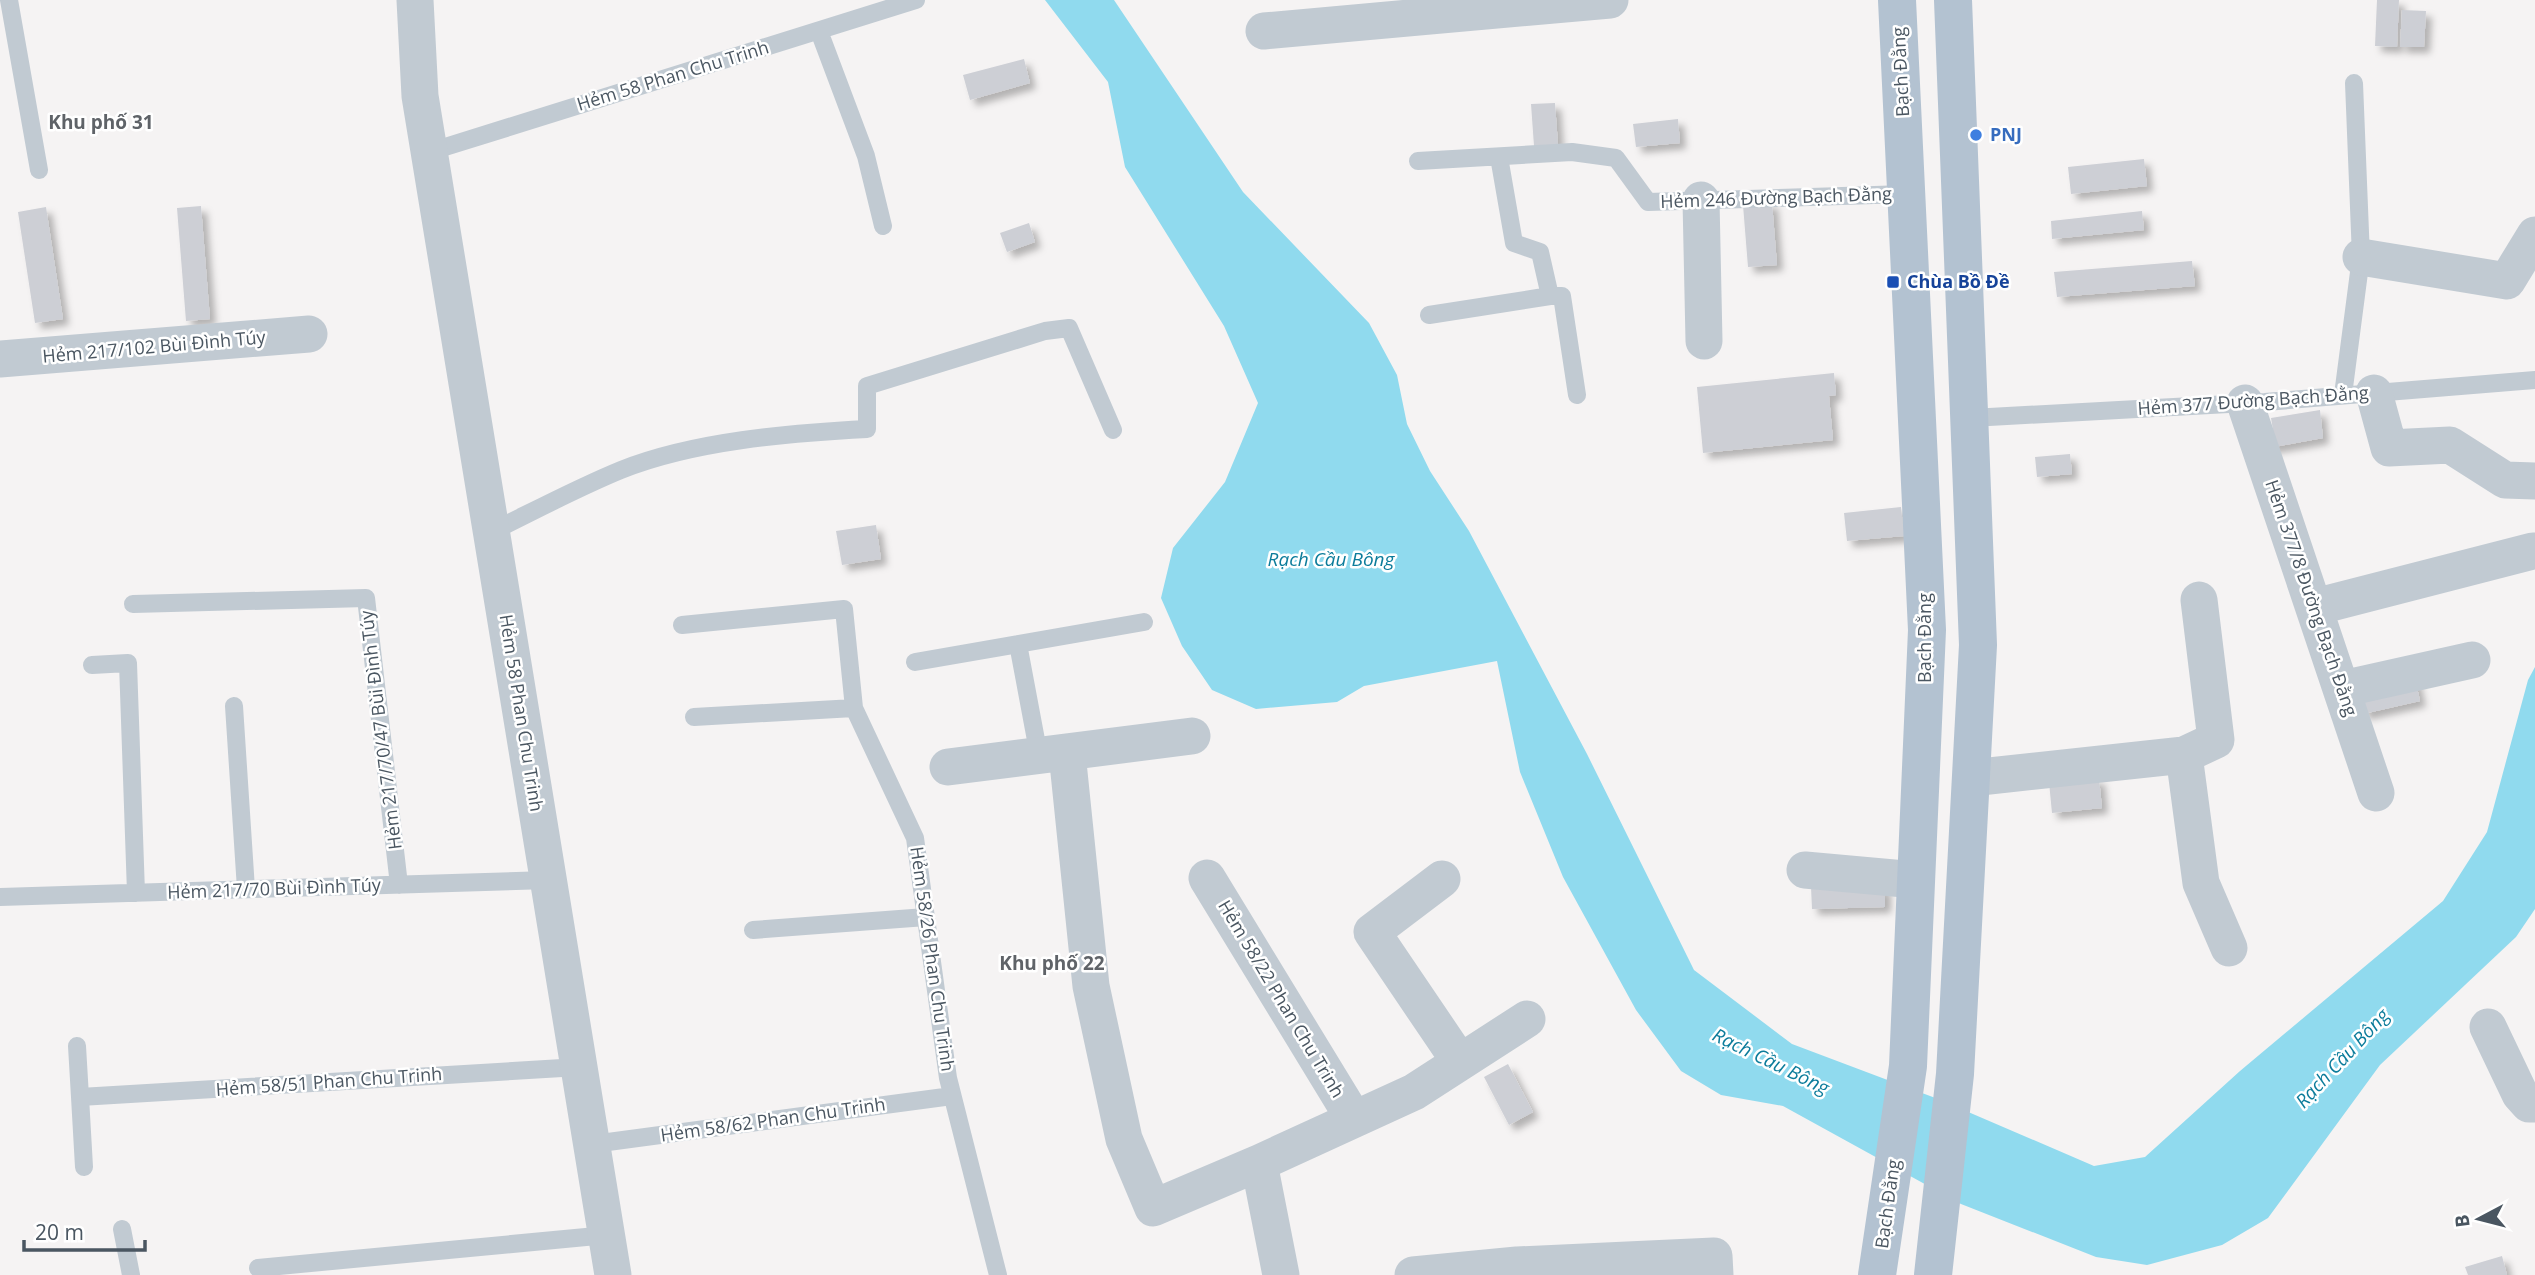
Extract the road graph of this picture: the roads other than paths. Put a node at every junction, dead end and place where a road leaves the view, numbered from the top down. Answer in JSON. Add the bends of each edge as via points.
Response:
{"nodes":[{"id":1,"x":9,"y":0,"type":"edge"},
{"id":2,"x":415,"y":0,"type":"edge"},
{"id":3,"x":916,"y":0,"type":"edge"},
{"id":4,"x":1610,"y":0,"type":"edge"},
{"id":5,"x":1897,"y":0,"type":"edge"},
{"id":6,"x":1954,"y":0,"type":"edge"},
{"id":7,"x":819,"y":31,"type":"junction"},
{"id":8,"x":1264,"y":31,"type":"dead end"},
{"id":9,"x":2354,"y":83,"type":"dead end"},
{"id":10,"x":429,"y":152,"type":"junction"},
{"id":11,"x":1499,"y":157,"type":"junction"},
{"id":12,"x":1418,"y":162,"type":"dead end"},
{"id":13,"x":39,"y":170,"type":"dead end"},
{"id":14,"x":1906,"y":194,"type":"junction"},
{"id":15,"x":1701,"y":200,"type":"junction"},
{"id":16,"x":883,"y":226,"type":"dead end"},
{"id":17,"x":2535,"y":235,"type":"edge"},
{"id":18,"x":2361,"y":257,"type":"junction"},
{"id":19,"x":1550,"y":296,"type":"junction"},
{"id":20,"x":1429,"y":315,"type":"dead end"},
{"id":21,"x":309,"y":334,"type":"dead end"},
{"id":22,"x":1704,"y":341,"type":"dead end"},
{"id":23,"x":0,"y":359,"type":"edge"},
{"id":24,"x":2535,"y":380,"type":"edge"},
{"id":25,"x":2359,"y":394,"type":"junction"},
{"id":26,"x":1577,"y":395,"type":"dead end"},
{"id":27,"x":2245,"y":403,"type":"junction"},
{"id":28,"x":1971,"y":418,"type":"junction"},
{"id":29,"x":1114,"y":430,"type":"dead end"},
{"id":30,"x":2535,"y":481,"type":"edge"},
{"id":31,"x":491,"y":532,"type":"junction"},
{"id":32,"x":2533,"y":551,"type":"edge"},
{"id":33,"x":2199,"y":600,"type":"dead end"},
{"id":34,"x":133,"y":604,"type":"dead end"},
{"id":35,"x":2315,"y":607,"type":"junction"},
{"id":36,"x":1144,"y":622,"type":"dead end"},
{"id":37,"x":682,"y":625,"type":"dead end"},
{"id":38,"x":1018,"y":644,"type":"junction"},
{"id":39,"x":2472,"y":660,"type":"dead end"},
{"id":40,"x":915,"y":662,"type":"dead end"},
{"id":41,"x":92,"y":664,"type":"dead end"},
{"id":42,"x":2342,"y":689,"type":"junction"},
{"id":43,"x":234,"y":706,"type":"dead end"},
{"id":44,"x":854,"y":708,"type":"junction"},
{"id":45,"x":695,"y":717,"type":"dead end"},
{"id":46,"x":1192,"y":736,"type":"dead end"},
{"id":47,"x":1053,"y":754,"type":"junction"},
{"id":48,"x":2184,"y":755,"type":"junction"},
{"id":49,"x":948,"y":767,"type":"dead end"},
{"id":50,"x":1971,"y":778,"type":"junction"},
{"id":51,"x":2376,"y":793,"type":"dead end"},
{"id":52,"x":1805,"y":870,"type":"dead end"},
{"id":53,"x":1208,"y":878,"type":"dead end"},
{"id":54,"x":1442,"y":879,"type":"dead end"},
{"id":55,"x":548,"y":880,"type":"junction"},
{"id":56,"x":1916,"y":880,"type":"junction"},
{"id":57,"x":399,"y":885,"type":"junction"},
{"id":58,"x":246,"y":889,"type":"junction"},
{"id":59,"x":136,"y":893,"type":"junction"},
{"id":60,"x":0,"y":897,"type":"edge"},
{"id":61,"x":926,"y":917,"type":"junction"},
{"id":62,"x":753,"y":930,"type":"dead end"},
{"id":63,"x":2229,"y":948,"type":"dead end"},
{"id":64,"x":1527,"y":1019,"type":"dead end"},
{"id":65,"x":2488,"y":1027,"type":"dead end"},
{"id":66,"x":77,"y":1046,"type":"dead end"},
{"id":67,"x":1460,"y":1062,"type":"junction"},
{"id":68,"x":579,"y":1067,"type":"junction"},
{"id":69,"x":952,"y":1096,"type":"junction"},
{"id":70,"x":80,"y":1097,"type":"junction"},
{"id":71,"x":2535,"y":1104,"type":"edge"},
{"id":72,"x":1354,"y":1119,"type":"junction"},
{"id":73,"x":593,"y":1144,"type":"junction"},
{"id":74,"x":1259,"y":1163,"type":"junction"},
{"id":75,"x":84,"y":1167,"type":"dead end"},
{"id":76,"x":122,"y":1229,"type":"dead end"},
{"id":77,"x":607,"y":1236,"type":"junction"},
{"id":78,"x":258,"y":1268,"type":"dead end"},
{"id":79,"x":1517,"y":1270,"type":"edge"},
{"id":80,"x":131,"y":1275,"type":"edge"},
{"id":81,"x":613,"y":1275,"type":"edge"},
{"id":82,"x":998,"y":1275,"type":"edge"},
{"id":83,"x":1281,"y":1275,"type":"edge"},
{"id":84,"x":1413,"y":1275,"type":"edge"},
{"id":85,"x":1714,"y":1275,"type":"edge"},
{"id":86,"x":1877,"y":1275,"type":"edge"},
{"id":87,"x":1933,"y":1275,"type":"edge"}],
"edges":[{"from":1,"to":13,"type":"lane"},
{"from":2,"to":10,"type":"street","name":"Hẻm 58 Phan Chu Trinh","via":[[420,96]]},
{"from":3,"to":7,"type":"lane","name":"Hẻm 58 Phan Chu Trinh"},
{"from":4,"to":8,"type":"street"},
{"from":5,"to":14,"type":"main road","name":"Bạch Đằng"},
{"from":6,"to":28,"type":"main road"},
{"from":7,"to":10,"type":"lane","name":"Hẻm 58 Phan Chu Trinh"},
{"from":7,"to":16,"type":"lane","via":[[866,156]]},
{"from":9,"to":18,"type":"lane"},
{"from":10,"to":31,"type":"street","name":"Hẻm 58 Phan Chu Trinh"},
{"from":11,"to":12,"type":"lane","name":"Hẻm 246 Đường Bạch Đằng"},
{"from":11,"to":15,"type":"lane","name":"Hẻm 246 Đường Bạch Đằng","via":[[1572,152],[1616,158],[1648,202]]},
{"from":11,"to":19,"type":"lane","via":[[1514,243],[1540,252]]},
{"from":14,"to":15,"type":"lane","name":"Hẻm 246 Đường Bạch Đằng"},
{"from":14,"to":56,"type":"main road","name":"Bạch Đằng","via":[[1927,630]]},
{"from":15,"to":22,"type":"street"},
{"from":17,"to":18,"type":"street","via":[[2507,281]]},
{"from":18,"to":25,"type":"lane"},
{"from":19,"to":20,"type":"lane"},
{"from":19,"to":26,"type":"lane","via":[[1562,296]]},
{"from":21,"to":23,"type":"street","name":"Hẻm 217/102 Bùi Đình Túy"},
{"from":24,"to":25,"type":"lane","name":"Hẻm 377 Đường Bạch Đằng"},
{"from":25,"to":27,"type":"lane","name":"Hẻm 377 Đường Bạch Đằng"},
{"from":25,"to":30,"type":"street","via":[[2389,447],[2450,445],[2505,480]]},
{"from":27,"to":28,"type":"lane","name":"Hẻm 377 Đường Bạch Đằng"},
{"from":27,"to":35,"type":"street","name":"Hẻm 377/8 Đường Bạch Đằng"},
{"from":28,"to":50,"type":"main road","via":[[1978,645]]},
{"from":29,"to":31,"type":"lane","via":[[1069,328],[1045,331],[867,386],[867,429],[710,446],[622,469]]},
{"from":31,"to":55,"type":"street","name":"Hẻm 58 Phan Chu Trinh"},
{"from":32,"to":35,"type":"street"},
{"from":33,"to":48,"type":"street","via":[[2216,740]]},
{"from":34,"to":57,"type":"lane","name":"Hẻm 217/70/47 Bùi Đình Túy","via":[[366,598]]},
{"from":35,"to":42,"type":"street","name":"Hẻm 377/8 Đường Bạch Đằng"},
{"from":36,"to":38,"type":"lane"},
{"from":37,"to":44,"type":"lane","name":"Hẻm 58/26 Phan Chu Trinh","via":[[844,609]]},
{"from":38,"to":40,"type":"lane"},
{"from":38,"to":47,"type":"lane","name":"Hẻm 58/22 Phan Chu Trinh"},
{"from":39,"to":42,"type":"street"},
{"from":41,"to":59,"type":"lane","via":[[128,663]]},
{"from":42,"to":51,"type":"street","name":"Hẻm 377/8 Đường Bạch Đằng"},
{"from":43,"to":58,"type":"lane"},
{"from":44,"to":45,"type":"lane"},
{"from":44,"to":61,"type":"lane","name":"Hẻm 58/26 Phan Chu Trinh","via":[[915,838]]},
{"from":46,"to":47,"type":"street"},
{"from":47,"to":49,"type":"street"},
{"from":47,"to":74,"type":"street","name":"Hẻm 58/22 Phan Chu Trinh","via":[[1091,986],[1124,1139],[1153,1208]]},
{"from":48,"to":50,"type":"street"},
{"from":48,"to":63,"type":"street","via":[[2201,883]]},
{"from":50,"to":87,"type":"main road","via":[[1955,1074]]},
{"from":52,"to":56,"type":"street"},
{"from":53,"to":72,"type":"street","name":"Hẻm 58/22 Phan Chu Trinh"},
{"from":54,"to":67,"type":"street","via":[[1372,932]]},
{"from":55,"to":57,"type":"lane","name":"Hẻm 217/70 Bùi Đình Túy"},
{"from":55,"to":68,"type":"street","name":"Hẻm 58 Phan Chu Trinh"},
{"from":56,"to":86,"type":"main road","name":"Bạch Đằng","via":[[1908,1066]]},
{"from":57,"to":58,"type":"lane","name":"Hẻm 217/70 Bùi Đình Túy"},
{"from":58,"to":59,"type":"lane","name":"Hẻm 217/70 Bùi Đình Túy"},
{"from":59,"to":60,"type":"lane","name":"Hẻm 217/70 Bùi Đình Túy"},
{"from":61,"to":62,"type":"lane"},
{"from":61,"to":69,"type":"lane","name":"Hẻm 58/26 Phan Chu Trinh"},
{"from":64,"to":67,"type":"street","name":"Hẻm 58/22 Phan Chu Trinh"},
{"from":65,"to":71,"type":"street","via":[[2520,1094]]},
{"from":66,"to":70,"type":"lane"},
{"from":67,"to":72,"type":"street","name":"Hẻm 58/22 Phan Chu Trinh","via":[[1414,1092]]},
{"from":68,"to":70,"type":"lane","name":"Hẻm 58/51 Phan Chu Trinh"},
{"from":68,"to":73,"type":"street","name":"Hẻm 58 Phan Chu Trinh"},
{"from":69,"to":73,"type":"lane","name":"Hẻm 58/62 Phan Chu Trinh"},
{"from":69,"to":82,"type":"lane","name":"Hẻm 58/26 Phan Chu Trinh"},
{"from":70,"to":75,"type":"lane"},
{"from":72,"to":74,"type":"street","name":"Hẻm 58/22 Phan Chu Trinh"},
{"from":73,"to":77,"type":"street","name":"Hẻm 58 Phan Chu Trinh"},
{"from":74,"to":83,"type":"street"},
{"from":76,"to":80,"type":"lane"},
{"from":77,"to":78,"type":"lane"},
{"from":77,"to":81,"type":"street","name":"Hẻm 58 Phan Chu Trinh"},
{"from":79,"to":84,"type":"street"},
{"from":79,"to":85,"type":"street","via":[[1714,1256]]}]}
